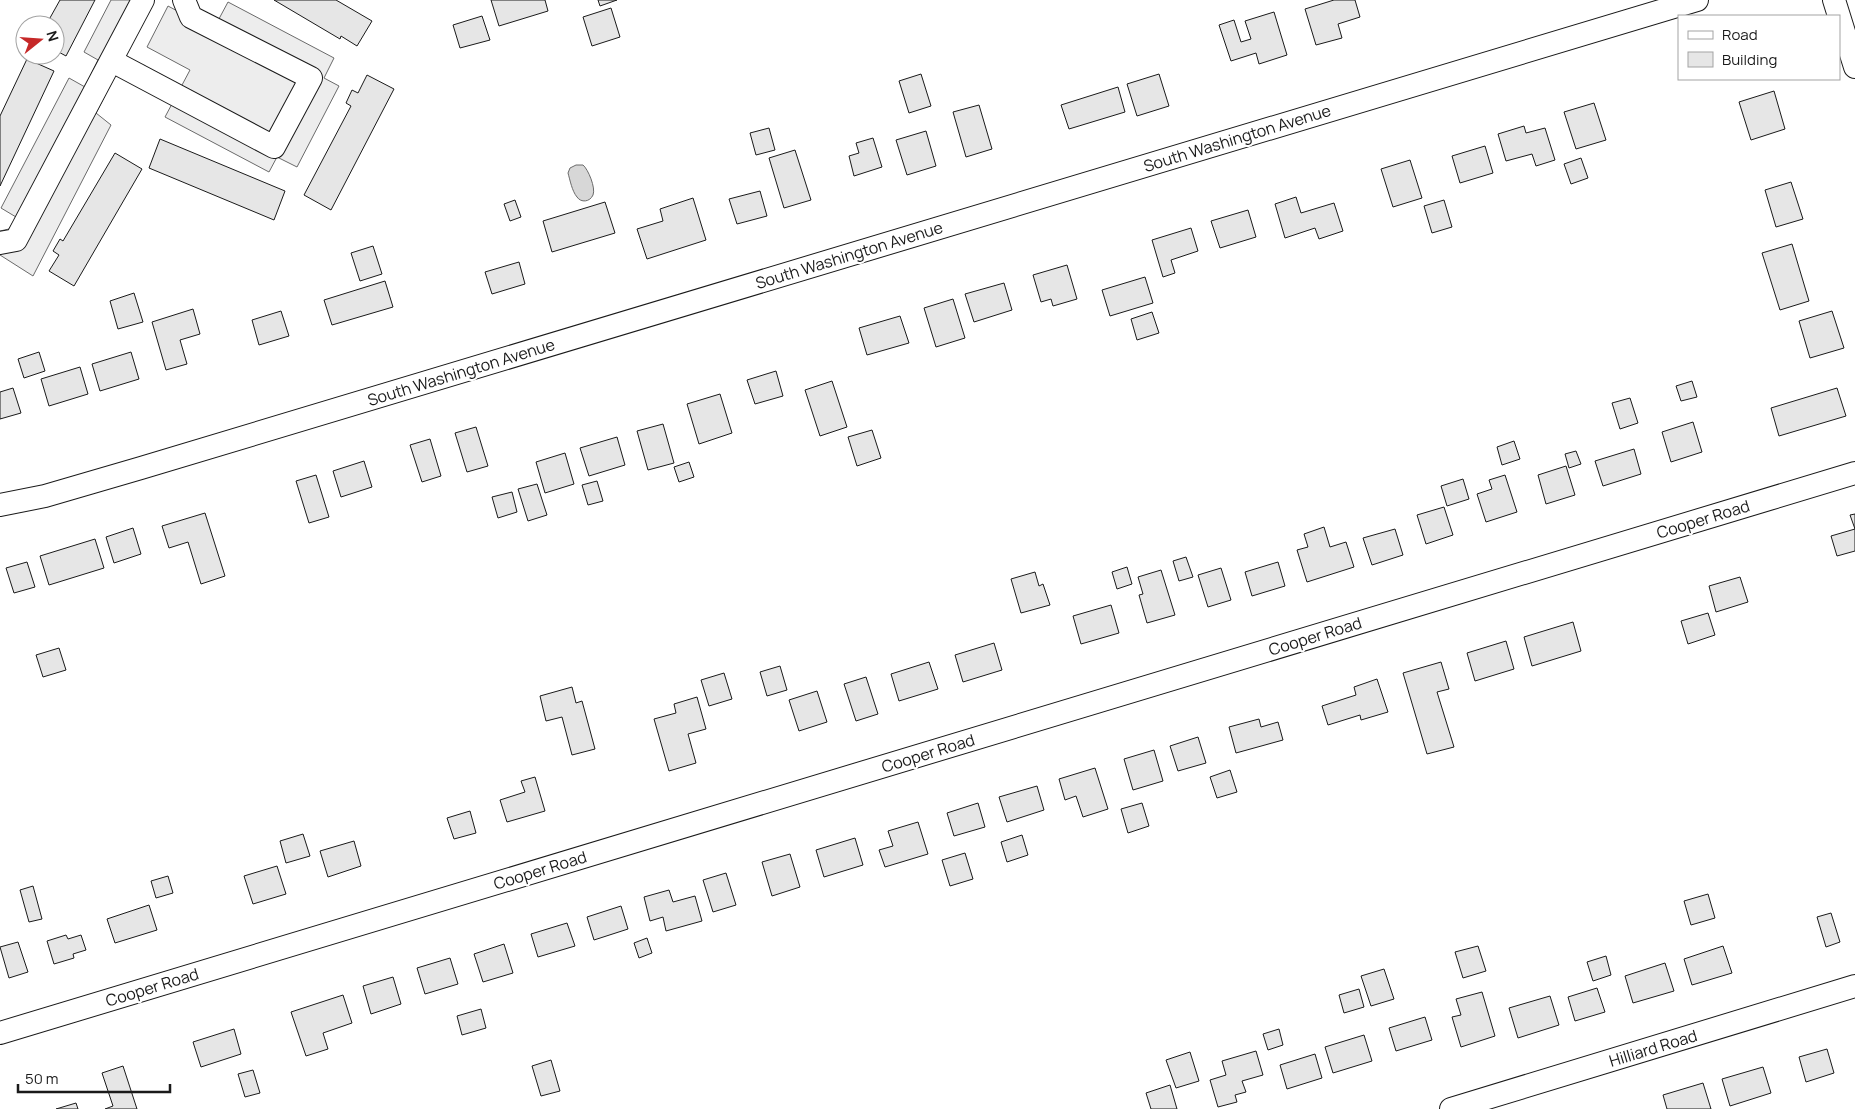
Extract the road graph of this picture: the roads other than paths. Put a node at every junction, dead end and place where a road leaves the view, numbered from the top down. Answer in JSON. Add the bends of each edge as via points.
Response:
{"nodes":[{"id":1,"x":143,"y":0,"type":"edge"},
{"id":2,"x":184,"y":0,"type":"edge"},
{"id":3,"x":1697,"y":0,"type":"edge"},
{"id":4,"x":1834,"y":0,"type":"edge"},
{"id":5,"x":1850,"y":29,"type":"edge"},
{"id":6,"x":112,"y":60,"type":"junction"},
{"id":7,"x":1855,"y":67,"type":"edge"},
{"id":8,"x":0,"y":243,"type":"edge"},
{"id":9,"x":1855,"y":473,"type":"edge"},
{"id":10,"x":0,"y":506,"type":"edge"},
{"id":11,"x":1855,"y":986,"type":"edge"},
{"id":12,"x":0,"y":1033,"type":"edge"},
{"id":13,"x":1450,"y":1109,"type":"edge"}],
"edges":[{"from":1,"to":6,"type":"street"},
{"from":2,"to":6,"type":"street","via":[[191,17],[311,78],[274,147]]},
{"from":3,"to":10,"type":"street","name":"South Washington Avenue","via":[[141,468]]},
{"from":4,"to":5,"type":"street"},
{"from":5,"to":7,"type":"street"},
{"from":6,"to":8,"type":"street","via":[[16,240]]},
{"from":9,"to":12,"type":"street","name":"Cooper Road"},
{"from":11,"to":13,"type":"street","name":"Hilliard Road"}]}
